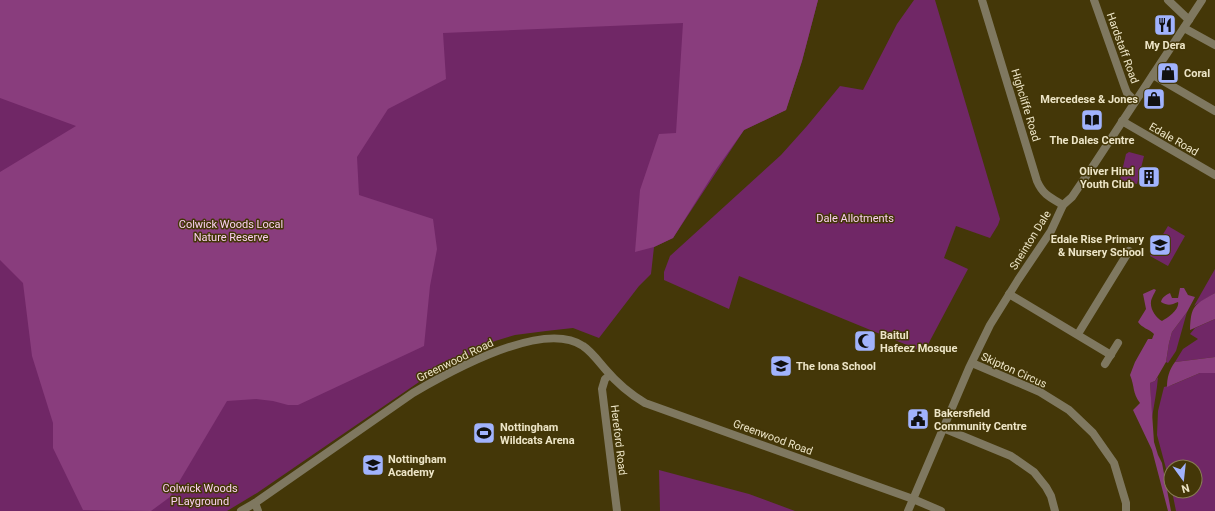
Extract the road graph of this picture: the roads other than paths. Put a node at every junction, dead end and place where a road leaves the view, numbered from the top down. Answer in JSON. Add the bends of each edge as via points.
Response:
{"nodes":[{"id":1,"x":982,"y":0,"type":"edge"},
{"id":2,"x":1094,"y":0,"type":"edge"},
{"id":3,"x":1168,"y":0,"type":"edge"},
{"id":4,"x":1202,"y":0,"type":"edge"},
{"id":5,"x":1189,"y":20,"type":"junction"},
{"id":6,"x":1184,"y":28,"type":"junction"},
{"id":7,"x":1215,"y":45,"type":"edge"},
{"id":8,"x":1153,"y":75,"type":"junction"},
{"id":9,"x":1135,"y":101,"type":"junction"},
{"id":10,"x":1215,"y":111,"type":"edge"},
{"id":11,"x":1122,"y":121,"type":"junction"},
{"id":12,"x":1215,"y":175,"type":"edge"},
{"id":13,"x":1063,"y":205,"type":"junction"},
{"id":14,"x":1129,"y":251,"type":"dead end"},
{"id":15,"x":1009,"y":294,"type":"junction"},
{"id":16,"x":1078,"y":334,"type":"junction"},
{"id":17,"x":1118,"y":343,"type":"dead end"},
{"id":18,"x":1111,"y":355,"type":"junction"},
{"id":19,"x":972,"y":363,"type":"junction"},
{"id":20,"x":1105,"y":364,"type":"dead end"},
{"id":21,"x":610,"y":376,"type":"junction"},
{"id":22,"x":943,"y":428,"type":"junction"},
{"id":23,"x":913,"y":499,"type":"junction"},
{"id":24,"x":256,"y":507,"type":"edge"},
{"id":25,"x":241,"y":511,"type":"edge"},
{"id":26,"x":617,"y":511,"type":"edge"},
{"id":27,"x":908,"y":511,"type":"edge"},
{"id":28,"x":941,"y":511,"type":"edge"},
{"id":29,"x":1055,"y":511,"type":"edge"},
{"id":30,"x":1126,"y":511,"type":"edge"}],
"edges":[{"from":1,"to":13,"type":"street","name":"Highcliffe Road","via":[[1040,188]]},
{"from":2,"to":9,"type":"street","name":"Hardstaff Road","via":[[1127,93]]},
{"from":3,"to":5,"type":"street"},
{"from":4,"to":5,"type":"street","name":"Sneinton Dale"},
{"from":5,"to":6,"type":"street","name":"Sneinton Dale"},
{"from":6,"to":7,"type":"street"},
{"from":6,"to":8,"type":"street","name":"Sneinton Dale"},
{"from":8,"to":9,"type":"street","name":"Sneinton Dale"},
{"from":8,"to":10,"type":"street"},
{"from":9,"to":11,"type":"street","name":"Sneinton Dale"},
{"from":11,"to":12,"type":"street","name":"Edale Road"},
{"from":11,"to":13,"type":"street","name":"Sneinton Dale","via":[[1075,192]]},
{"from":13,"to":15,"type":"street","name":"Sneinton Dale","via":[[1051,231]]},
{"from":14,"to":16,"type":"street","via":[[1127,262]]},
{"from":15,"to":16,"type":"street"},
{"from":15,"to":19,"type":"street","name":"Sneinton Dale","via":[[990,325]]},
{"from":16,"to":18,"type":"street"},
{"from":17,"to":18,"type":"street"},
{"from":18,"to":20,"type":"street"},
{"from":19,"to":22,"type":"street","name":"Sneinton Dale"},
{"from":19,"to":30,"type":"street","name":"Skipton Circus","via":[[1040,392],[1069,410],[1093,432],[1114,463]]},
{"from":21,"to":23,"type":"street","name":"Greenwood Road","via":[[645,403]]},
{"from":21,"to":24,"type":"street","name":"Greenwood Road","via":[[585,347],[566,339],[535,341],[483,356],[414,393]]},
{"from":21,"to":26,"type":"street","name":"Hereford Road","via":[[605,379],[602,389]]},
{"from":22,"to":23,"type":"street","name":"Sneinton Dale"},
{"from":22,"to":29,"type":"street","via":[[1011,456],[1034,472],[1046,487]]},
{"from":23,"to":27,"type":"street","name":"Sneinton Dale"},
{"from":23,"to":28,"type":"street","name":"Greenwood Road"},
{"from":24,"to":25,"type":"street","name":"Greenwood Road"}]}
